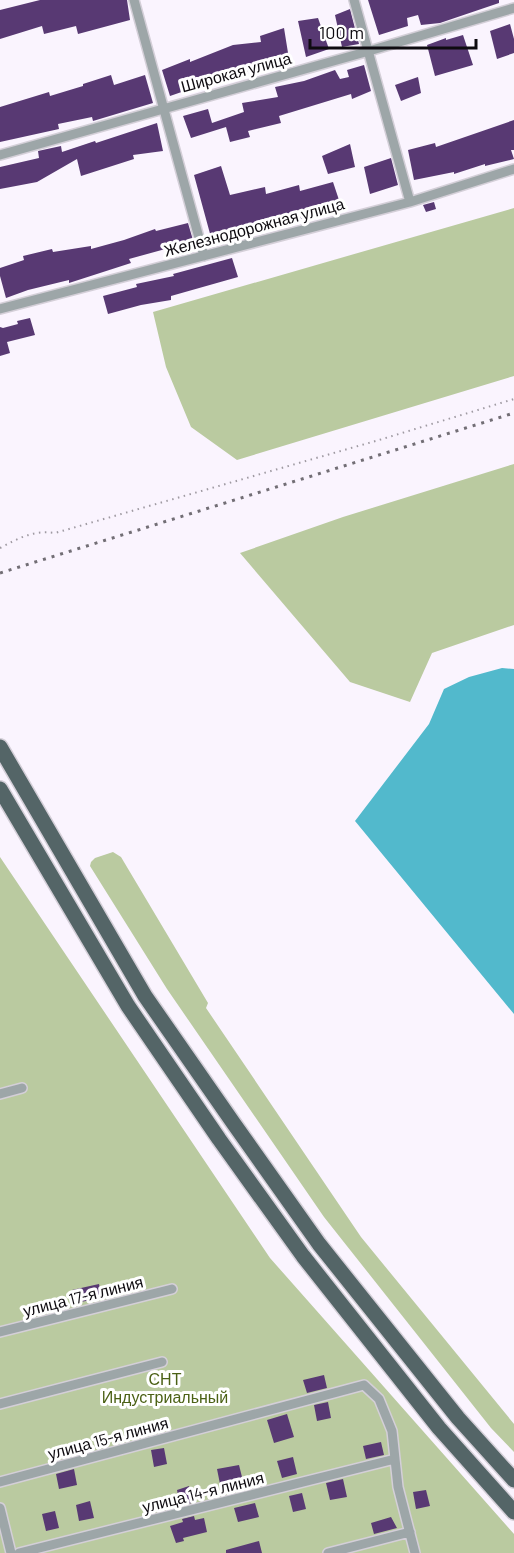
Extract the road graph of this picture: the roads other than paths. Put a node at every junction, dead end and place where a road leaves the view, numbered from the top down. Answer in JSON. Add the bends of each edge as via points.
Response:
{"nodes":[{"id":1,"x":134,"y":0,"type":"edge"},
{"id":2,"x":354,"y":0,"type":"edge"},
{"id":3,"x":514,"y":8,"type":"edge"},
{"id":4,"x":369,"y":51,"type":"junction"},
{"id":5,"x":164,"y":108,"type":"junction"},
{"id":6,"x":0,"y":154,"type":"edge"},
{"id":7,"x":514,"y":169,"type":"edge"},
{"id":8,"x":410,"y":202,"type":"junction"},
{"id":9,"x":204,"y":256,"type":"junction"},
{"id":10,"x":0,"y":309,"type":"edge"},
{"id":11,"x":0,"y":747,"type":"edge"},
{"id":12,"x":0,"y":789,"type":"edge"},
{"id":13,"x":22,"y":1088,"type":"dead end"},
{"id":14,"x":0,"y":1094,"type":"edge"},
{"id":15,"x":172,"y":1288,"type":"dead end"},
{"id":16,"x":0,"y":1332,"type":"edge"},
{"id":17,"x":162,"y":1362,"type":"dead end"},
{"id":18,"x":0,"y":1404,"type":"edge"},
{"id":19,"x":395,"y":1459,"type":"junction"},
{"id":20,"x":514,"y":1480,"type":"edge"},
{"id":21,"x":0,"y":1482,"type":"edge"},
{"id":22,"x":0,"y":1508,"type":"edge"},
{"id":23,"x":514,"y":1512,"type":"edge"},
{"id":24,"x":410,"y":1532,"type":"junction"},
{"id":25,"x":11,"y":1553,"type":"edge"},
{"id":26,"x":19,"y":1553,"type":"edge"},
{"id":27,"x":328,"y":1553,"type":"edge"},
{"id":28,"x":415,"y":1553,"type":"edge"}],
"edges":[{"from":1,"to":5,"type":"street"},
{"from":2,"to":4,"type":"street"},
{"from":3,"to":4,"type":"street","name":"Широкая улица"},
{"from":4,"to":5,"type":"street","name":"Широкая улица"},
{"from":4,"to":8,"type":"street"},
{"from":5,"to":6,"type":"street","name":"Широкая улица"},
{"from":5,"to":9,"type":"street"},
{"from":7,"to":8,"type":"street","name":"Железнодорожная улица"},
{"from":8,"to":9,"type":"street","name":"Железнодорожная улица"},
{"from":9,"to":10,"type":"street","name":"Железнодорожная улица"},
{"from":11,"to":20,"type":"main road","via":[[144,996],[319,1244],[458,1418]]},
{"from":12,"to":23,"type":"main road","via":[[128,1006],[219,1138],[317,1274],[439,1428]]},
{"from":13,"to":14,"type":"street"},
{"from":15,"to":16,"type":"street","name":"улица 17-я линия"},
{"from":17,"to":18,"type":"street"},
{"from":19,"to":21,"type":"street","name":"улица 15-я линия","via":[[388,1420],[379,1399],[364,1385]]},
{"from":19,"to":24,"type":"street"},
{"from":19,"to":26,"type":"street","name":"улица 14-я линия"},
{"from":22,"to":25,"type":"street"},
{"from":24,"to":27,"type":"street"},
{"from":24,"to":28,"type":"street"}]}
